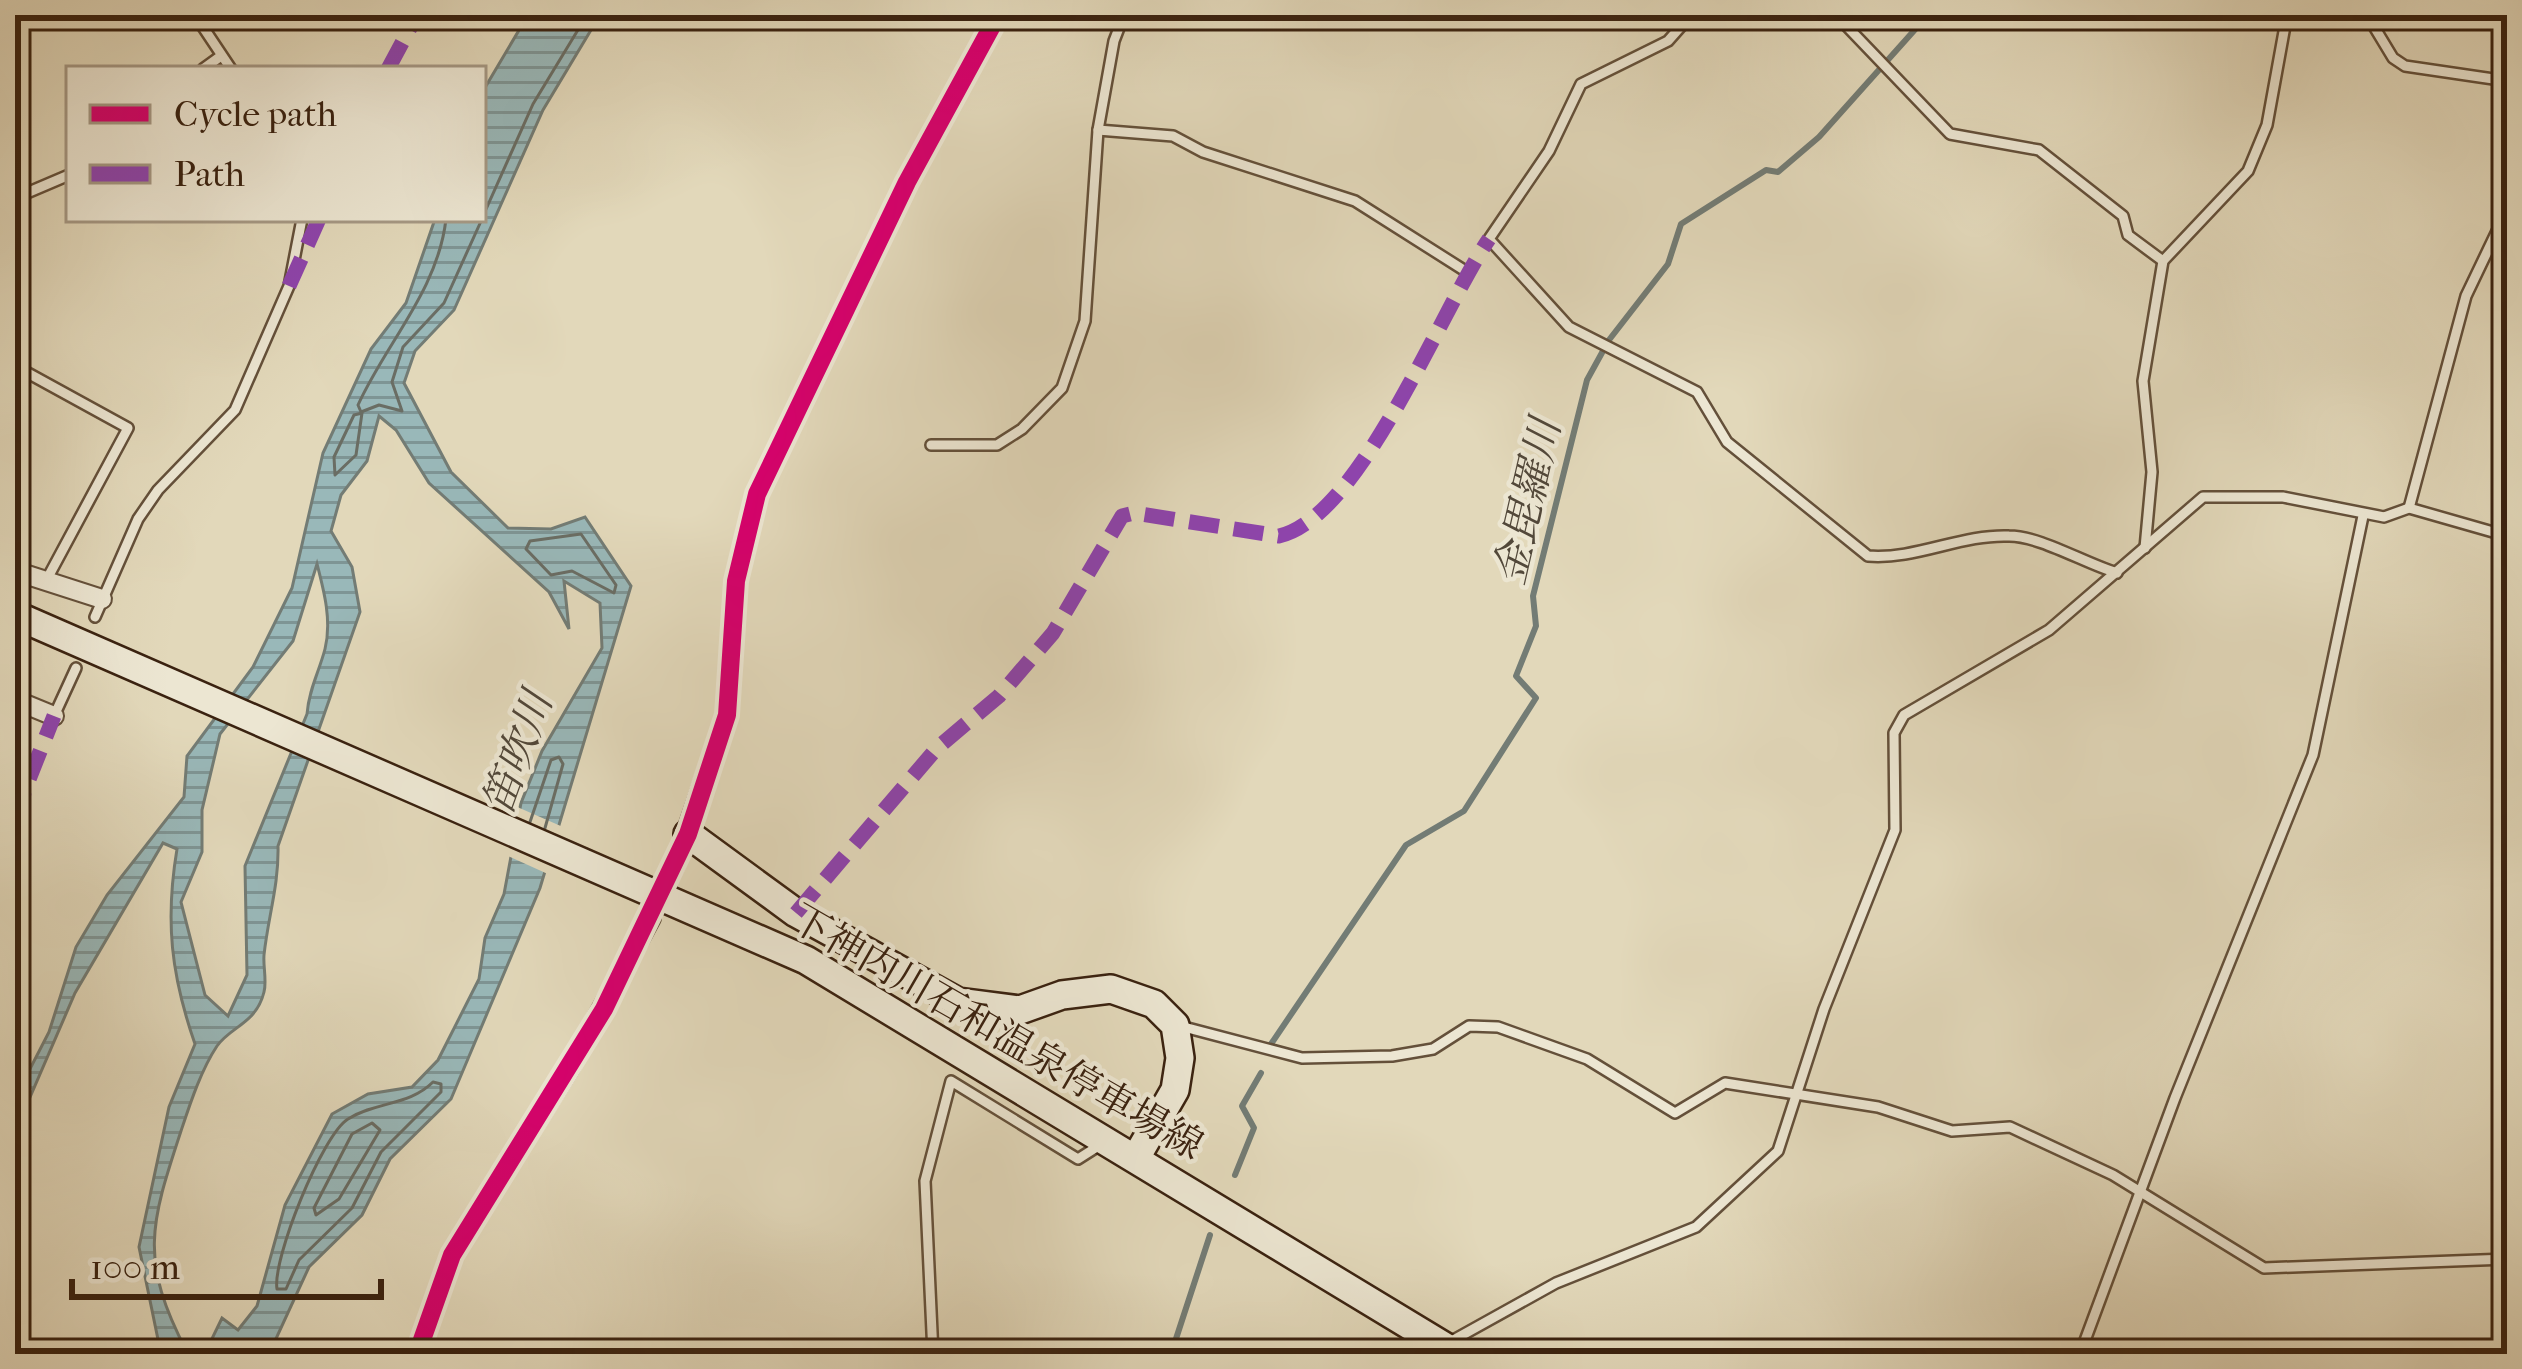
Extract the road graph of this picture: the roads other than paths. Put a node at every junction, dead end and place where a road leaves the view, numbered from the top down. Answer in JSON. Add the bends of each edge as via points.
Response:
{"nodes":[{"id":1,"x":195,"y":15,"type":"edge"},
{"id":2,"x":998,"y":15,"type":"edge"},
{"id":3,"x":1124,"y":15,"type":"edge"},
{"id":4,"x":1691,"y":15,"type":"edge"},
{"id":5,"x":1836,"y":15,"type":"edge"},
{"id":6,"x":2287,"y":15,"type":"edge"},
{"id":7,"x":2367,"y":15,"type":"edge"},
{"id":8,"x":221,"y":56,"type":"junction"},
{"id":9,"x":207,"y":66,"type":"edge"},
{"id":10,"x":229,"y":66,"type":"edge"},
{"id":11,"x":2507,"y":81,"type":"edge"},
{"id":12,"x":1098,"y":130,"type":"junction"},
{"id":13,"x":66,"y":176,"type":"edge"},
{"id":14,"x":2507,"y":187,"type":"edge"},
{"id":15,"x":15,"y":198,"type":"edge"},
{"id":16,"x":301,"y":222,"type":"edge"},
{"id":17,"x":2163,"y":261,"type":"junction"},
{"id":18,"x":1467,"y":272,"type":"dead end"},
{"id":19,"x":15,"y":366,"type":"edge"},
{"id":20,"x":931,"y":445,"type":"dead end"},
{"id":21,"x":2410,"y":508,"type":"junction"},
{"id":22,"x":2363,"y":516,"type":"junction"},
{"id":23,"x":2507,"y":536,"type":"edge"},
{"id":24,"x":2145,"y":548,"type":"junction"},
{"id":25,"x":15,"y":571,"type":"edge"},
{"id":26,"x":2117,"y":573,"type":"junction"},
{"id":27,"x":47,"y":580,"type":"junction"},
{"id":28,"x":99,"y":608,"type":"joint"},
{"id":29,"x":15,"y":615,"type":"edge"},
{"id":30,"x":76,"y":668,"type":"dead end"},
{"id":31,"x":15,"y":700,"type":"edge"},
{"id":32,"x":53,"y":716,"type":"joint"},
{"id":33,"x":688,"y":834,"type":"junction"},
{"id":34,"x":674,"y":867,"type":"dead end"},
{"id":35,"x":651,"y":918,"type":"dead end"},
{"id":36,"x":1175,"y":1025,"type":"junction"},
{"id":37,"x":1792,"y":1097,"type":"junction"},
{"id":38,"x":1110,"y":1140,"type":"junction"},
{"id":39,"x":1137,"y":1156,"type":"junction"},
{"id":40,"x":2141,"y":1191,"type":"junction"},
{"id":41,"x":2507,"y":1259,"type":"edge"},
{"id":42,"x":1450,"y":1350,"type":"edge"},
{"id":43,"x":420,"y":1352,"type":"edge"},
{"id":44,"x":933,"y":1354,"type":"edge"},
{"id":45,"x":1391,"y":1354,"type":"edge"},
{"id":46,"x":2080,"y":1354,"type":"edge"}],
"edges":[{"from":1,"to":8,"type":"lane"},
{"from":2,"to":33,"type":"street","via":[[757,494],[736,581],[727,716]]},
{"from":3,"to":12,"type":"lane"},
{"from":4,"to":26,"type":"lane","via":[[1668,41],[1581,84],[1550,151],[1489,239],[1569,327],[1697,392],[1727,442],[1868,556],[2005,535],[2034,538]]},
{"from":5,"to":17,"type":"lane","via":[[1950,134],[2039,150],[2123,216],[2128,235]]},
{"from":6,"to":17,"type":"lane","via":[[2267,125],[2248,171]]},
{"from":7,"to":11,"type":"lane","via":[[2405,66]]},
{"from":8,"to":9,"type":"lane"},
{"from":8,"to":10,"type":"lane"},
{"from":12,"to":18,"type":"lane","via":[[1173,136],[1355,201]]},
{"from":12,"to":20,"type":"lane","via":[[1085,322],[1062,388],[997,445]]},
{"from":13,"to":15,"type":"lane"},
{"from":14,"to":21,"type":"lane","via":[[2499,226],[2466,296]]},
{"from":16,"to":28,"type":"lane","via":[[289,286],[235,410],[158,490]]},
{"from":17,"to":24,"type":"lane","via":[[2144,381],[2152,472]]},
{"from":19,"to":27,"type":"lane","via":[[128,428]]},
{"from":21,"to":22,"type":"lane"},
{"from":21,"to":23,"type":"lane"},
{"from":22,"to":24,"type":"lane","via":[[2283,496],[2203,497]]},
{"from":22,"to":40,"type":"lane","via":[[2313,755]]},
{"from":24,"to":26,"type":"lane"},
{"from":25,"to":27,"type":"street"},
{"from":26,"to":37,"type":"lane","via":[[2049,630],[1904,715],[1894,733],[1895,830]]},
{"from":27,"to":28,"type":"street"},
{"from":29,"to":38,"type":"main road","name":"下神内川石和温泉停車場線","via":[[806,960]]},
{"from":30,"to":32,"type":"lane"},
{"from":31,"to":32,"type":"street"},
{"from":33,"to":34,"type":"street"},
{"from":33,"to":36,"type":"main road","via":[[796,913],[958,1002],[1020,1010],[1111,989],[1154,1004]]},
{"from":35,"to":43,"type":"street","via":[[569,1069],[452,1255]]},
{"from":36,"to":37,"type":"lane","via":[[1302,1058],[1392,1056],[1433,1048],[1469,1026],[1498,1027],[1587,1059],[1675,1113],[1725,1083]]},
{"from":36,"to":39,"type":"main road","via":[[1175,1090]]},
{"from":37,"to":40,"type":"lane","via":[[1878,1107],[1952,1131],[2010,1127]]},
{"from":37,"to":42,"type":"lane","via":[[1778,1151],[1696,1226],[1556,1283]]},
{"from":38,"to":39,"type":"main road","name":"下神内川石和温泉停車場線"},
{"from":38,"to":44,"type":"lane","via":[[1078,1159],[951,1081],[925,1181]]},
{"from":39,"to":42,"type":"main road","name":"下神内川石和温泉停車場線"},
{"from":40,"to":41,"type":"lane","via":[[2264,1268]]},
{"from":40,"to":46,"type":"lane"},
{"from":42,"to":45,"type":"lane"}]}
